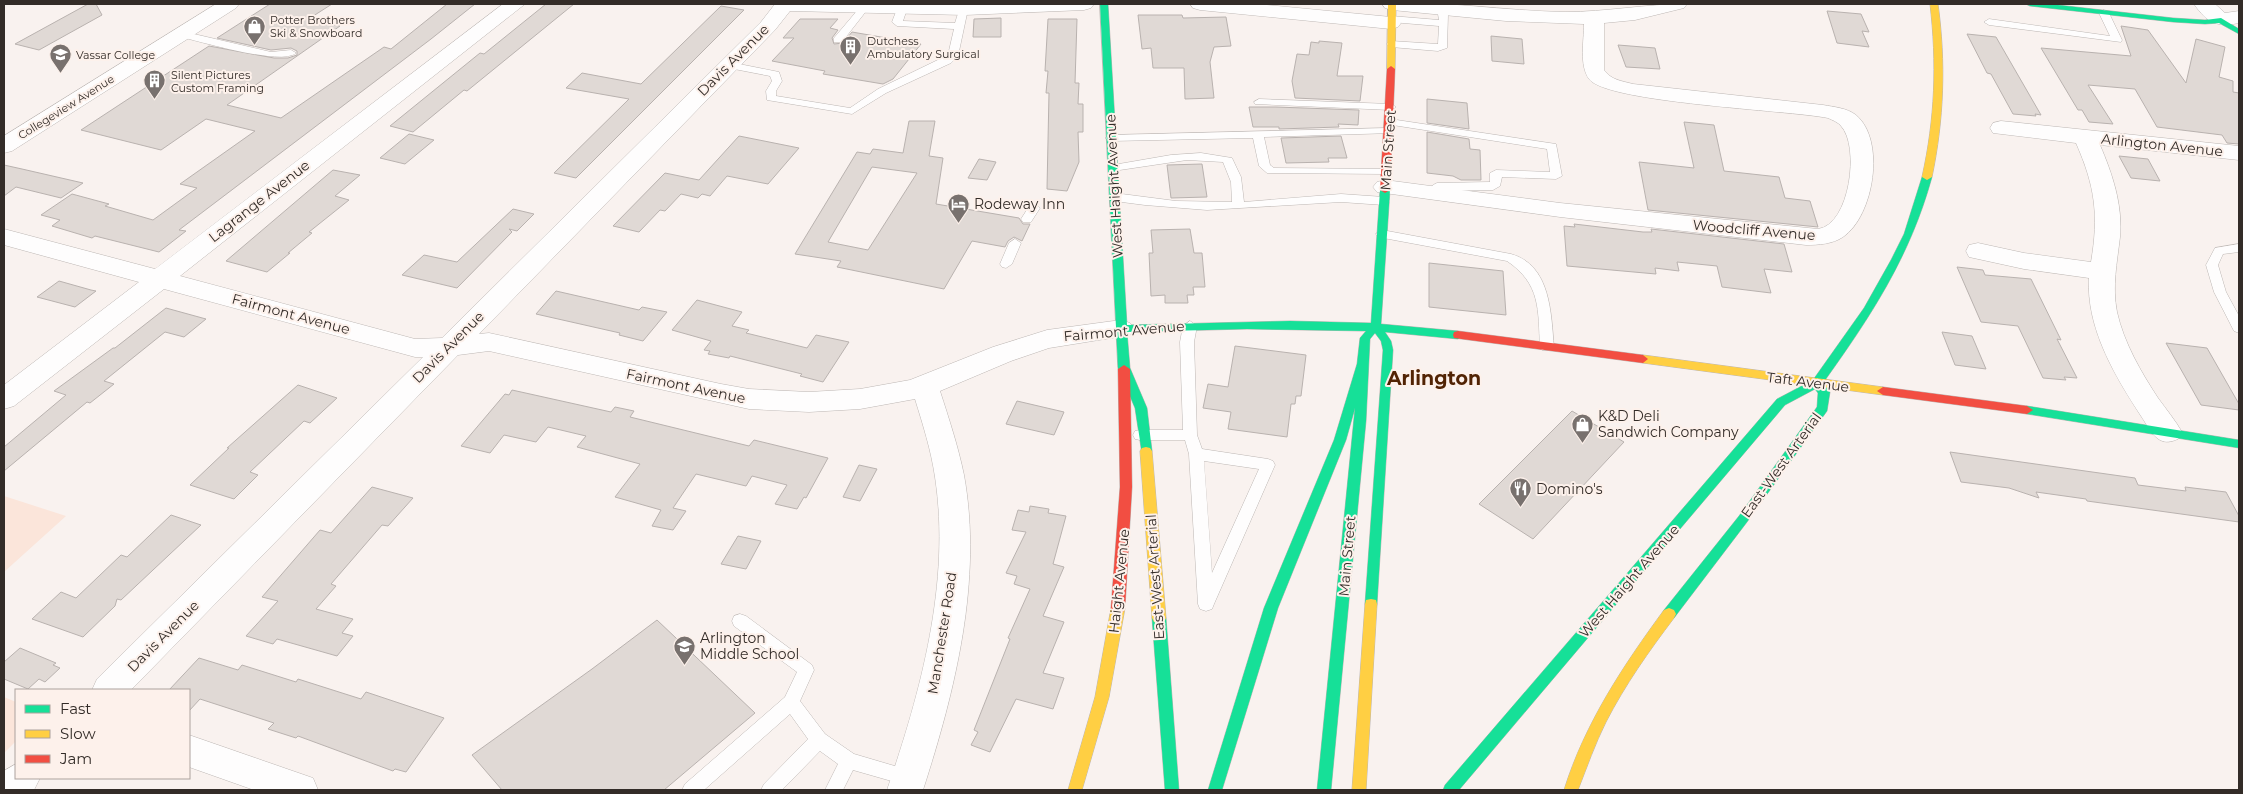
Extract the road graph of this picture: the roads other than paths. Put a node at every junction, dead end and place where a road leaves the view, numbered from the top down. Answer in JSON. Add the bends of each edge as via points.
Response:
{"nodes":[{"id":1,"x":229,"y":4,"type":"edge"},
{"id":2,"x":515,"y":4,"type":"edge"},
{"id":3,"x":784,"y":4,"type":"edge"},
{"id":4,"x":1084,"y":4,"type":"edge"},
{"id":5,"x":1104,"y":4,"type":"edge"},
{"id":6,"x":1211,"y":4,"type":"edge"},
{"id":7,"x":1677,"y":4,"type":"edge"},
{"id":8,"x":1934,"y":4,"type":"edge"},
{"id":9,"x":2030,"y":4,"type":"edge"},
{"id":10,"x":2204,"y":4,"type":"edge"},
{"id":11,"x":864,"y":8,"type":"junction"},
{"id":12,"x":1391,"y":13,"type":"edge"},
{"id":13,"x":2104,"y":14,"type":"junction"},
{"id":14,"x":1443,"y":16,"type":"junction"},
{"id":15,"x":1594,"y":17,"type":"junction"},
{"id":16,"x":961,"y":18,"type":"junction"},
{"id":17,"x":2230,"y":18,"type":"edge"},
{"id":18,"x":1989,"y":22,"type":"dead end"},
{"id":19,"x":2239,"y":32,"type":"edge"},
{"id":20,"x":181,"y":34,"type":"junction"},
{"id":21,"x":838,"y":40,"type":"dead end"},
{"id":22,"x":1391,"y":44,"type":"junction"},
{"id":23,"x":291,"y":53,"type":"dead end"},
{"id":24,"x":729,"y":65,"type":"junction"},
{"id":25,"x":1258,"y":102,"type":"dead end"},
{"id":26,"x":1391,"y":107,"type":"junction"},
{"id":27,"x":1389,"y":127,"type":"junction"},
{"id":28,"x":2001,"y":128,"type":"dead end"},
{"id":29,"x":1257,"y":133,"type":"junction"},
{"id":30,"x":2085,"y":137,"type":"junction"},
{"id":31,"x":1111,"y":138,"type":"junction"},
{"id":32,"x":4,"y":146,"type":"edge"},
{"id":33,"x":2239,"y":153,"type":"edge"},
{"id":34,"x":1113,"y":168,"type":"junction"},
{"id":35,"x":1385,"y":186,"type":"junction"},
{"id":36,"x":1432,"y":193,"type":"junction"},
{"id":37,"x":1114,"y":197,"type":"junction"},
{"id":38,"x":1238,"y":206,"type":"junction"},
{"id":39,"x":1034,"y":208,"type":"dead end"},
{"id":40,"x":1027,"y":220,"type":"dead end"},
{"id":41,"x":1382,"y":234,"type":"junction"},
{"id":42,"x":4,"y":237,"type":"edge"},
{"id":43,"x":1015,"y":243,"type":"dead end"},
{"id":44,"x":2239,"y":248,"type":"edge"},
{"id":45,"x":1978,"y":251,"type":"dead end"},
{"id":46,"x":1006,"y":264,"type":"dead end"},
{"id":47,"x":2102,"y":271,"type":"junction"},
{"id":48,"x":159,"y":278,"type":"junction"},
{"id":49,"x":1190,"y":326,"type":"junction"},
{"id":50,"x":1376,"y":326,"type":"junction"},
{"id":51,"x":2239,"y":328,"type":"edge"},
{"id":52,"x":1121,"y":330,"type":"junction"},
{"id":53,"x":448,"y":347,"type":"junction"},
{"id":54,"x":1547,"y":347,"type":"junction"},
{"id":55,"x":1361,"y":366,"type":"junction"},
{"id":56,"x":1124,"y":368,"type":"junction"},
{"id":57,"x":1817,"y":383,"type":"junction"},
{"id":58,"x":925,"y":386,"type":"junction"},
{"id":59,"x":4,"y":398,"type":"edge"},
{"id":60,"x":2168,"y":432,"type":"junction"},
{"id":61,"x":1145,"y":435,"type":"junction"},
{"id":62,"x":1190,"y":435,"type":"junction"},
{"id":63,"x":1128,"y":436,"type":"junction"},
{"id":64,"x":2239,"y":444,"type":"edge"},
{"id":65,"x":1196,"y":454,"type":"junction"},
{"id":66,"x":740,"y":620,"type":"dead end"},
{"id":67,"x":110,"y":689,"type":"edge"},
{"id":68,"x":791,"y":702,"type":"junction"},
{"id":69,"x":819,"y":740,"type":"junction"},
{"id":70,"x":190,"y":750,"type":"edge"},
{"id":71,"x":849,"y":761,"type":"junction"},
{"id":72,"x":21,"y":779,"type":"edge"},
{"id":73,"x":907,"y":784,"type":"edge"},
{"id":74,"x":9,"y":790,"type":"edge"},
{"id":75,"x":300,"y":790,"type":"edge"},
{"id":76,"x":691,"y":790,"type":"edge"},
{"id":77,"x":770,"y":790,"type":"edge"},
{"id":78,"x":834,"y":790,"type":"edge"},
{"id":79,"x":1075,"y":790,"type":"edge"},
{"id":80,"x":1172,"y":790,"type":"edge"},
{"id":81,"x":1215,"y":790,"type":"edge"},
{"id":82,"x":1324,"y":790,"type":"edge"},
{"id":83,"x":1359,"y":790,"type":"edge"},
{"id":84,"x":1450,"y":790,"type":"edge"},
{"id":85,"x":1571,"y":790,"type":"edge"}],
"edges":[{"from":1,"to":20,"type":"street","name":"Collegeview Avenue"},
{"from":2,"to":48,"type":"street","name":"Lagrange Avenue"},
{"from":3,"to":11,"type":"street"},
{"from":3,"to":24,"type":"street","name":"Davis Avenue","via":[[768,26]]},
{"from":4,"to":16,"type":"street"},
{"from":5,"to":31,"type":"main road","name":"West Haight Avenue"},
{"from":6,"to":12,"type":"street"},
{"from":7,"to":15,"type":"street","via":[[1623,16]]},
{"from":8,"to":57,"type":"main road","via":[[1940,43],[1940,105],[1932,157],[1920,203],[1882,290]]},
{"from":9,"to":13,"type":"main road"},
{"from":10,"to":17,"type":"street"},
{"from":11,"to":16,"type":"street","via":[[902,9]]},
{"from":11,"to":21,"type":"lane"},
{"from":12,"to":14,"type":"street"},
{"from":12,"to":22,"type":"main road","name":"Main Street"},
{"from":13,"to":17,"type":"main road","via":[[2205,22]]},
{"from":13,"to":18,"type":"lane","via":[[2118,40]]},
{"from":14,"to":15,"type":"street"},
{"from":14,"to":22,"type":"lane","via":[[1443,46]]},
{"from":15,"to":36,"type":"street","name":"Woodcliff Avenue","via":[[1594,70],[1606,83],[1651,93],[1823,111],[1848,120],[1857,132],[1861,147],[1862,178],[1852,207],[1840,228],[1830,234],[1806,237]]},
{"from":16,"to":24,"type":"lane","via":[[953,56],[882,91],[852,111],[771,98],[777,81],[775,74]]},
{"from":17,"to":19,"type":"main road"},
{"from":20,"to":23,"type":"lane","via":[[271,55]]},
{"from":20,"to":32,"type":"street","name":"Collegeview Avenue"},
{"from":22,"to":26,"type":"main road","name":"Main Street"},
{"from":24,"to":53,"type":"street","name":"Davis Avenue"},
{"from":25,"to":26,"type":"lane"},
{"from":26,"to":27,"type":"main road","name":"Main Street"},
{"from":27,"to":29,"type":"lane"},
{"from":27,"to":35,"type":"main road","name":"Main Street"},
{"from":27,"to":36,"type":"lane","via":[[1552,146],[1556,176],[1496,173],[1493,186],[1452,185],[1437,187]]},
{"from":28,"to":30,"type":"street","name":"Arlington Avenue"},
{"from":29,"to":31,"type":"lane"},
{"from":29,"to":35,"type":"lane","via":[[1265,166],[1271,171]]},
{"from":30,"to":33,"type":"street","name":"Arlington Avenue"},
{"from":30,"to":47,"type":"street","name":"Arlington Avenue","via":[[2100,174],[2108,210],[2108,238]]},
{"from":31,"to":34,"type":"main road","name":"West Haight Avenue"},
{"from":34,"to":37,"type":"main road","name":"West Haight Avenue"},
{"from":34,"to":38,"type":"lane","via":[[1194,157],[1228,160],[1239,191]]},
{"from":35,"to":36,"type":"street","name":"Woodcliff Avenue"},
{"from":35,"to":38,"type":"lane","via":[[1341,198]]},
{"from":35,"to":41,"type":"main road","name":"Main Street"},
{"from":37,"to":38,"type":"lane","via":[[1166,206]]},
{"from":37,"to":52,"type":"main road","name":"West Haight Avenue"},
{"from":39,"to":40,"type":"lane"},
{"from":41,"to":50,"type":"main road","name":"Main Street"},
{"from":41,"to":54,"type":"lane","via":[[1511,258],[1526,266],[1535,276],[1544,296]]},
{"from":42,"to":48,"type":"street","name":"Fairmont Avenue"},
{"from":43,"to":46,"type":"lane"},
{"from":44,"to":51,"type":"lane","via":[[2219,251],[2212,264],[2220,292]]},
{"from":45,"to":47,"type":"street","via":[[2038,264]]},
{"from":47,"to":60,"type":"street","name":"Arlington Avenue","via":[[2102,299],[2110,331],[2130,373]]},
{"from":48,"to":53,"type":"street","name":"Fairmont Avenue","via":[[415,348]]},
{"from":48,"to":59,"type":"street","name":"Lagrange Avenue"},
{"from":49,"to":50,"type":"main road","name":"Fairmont Avenue"},
{"from":49,"to":52,"type":"main road","name":"Fairmont Avenue"},
{"from":49,"to":62,"type":"lane","via":[[1187,342]]},
{"from":50,"to":54,"type":"main road","name":"Taft Avenue"},
{"from":50,"to":55,"type":"main road","name":"Main Street","via":[[1366,338]]},
{"from":50,"to":83,"type":"main road","name":"Main Street","via":[[1386,341],[1388,357]]},
{"from":52,"to":56,"type":"main road","name":"West Haight Avenue"},
{"from":52,"to":58,"type":"street","name":"Fairmont Avenue","via":[[1046,339]]},
{"from":53,"to":58,"type":"street","name":"Fairmont Avenue","via":[[489,342],[721,394],[779,402],[860,399]]},
{"from":53,"to":67,"type":"street","name":"Davis Avenue"},
{"from":54,"to":57,"type":"main road","name":"Taft Avenue"},
{"from":55,"to":81,"type":"main road","via":[[1340,440],[1271,608]]},
{"from":55,"to":82,"type":"main road","name":"Main Street","via":[[1360,421]]},
{"from":56,"to":61,"type":"main road","name":"East-West Arterial","via":[[1141,408]]},
{"from":56,"to":63,"type":"main road","name":"Haight Avenue"},
{"from":57,"to":60,"type":"main road","name":"Taft Avenue","via":[[2030,410]]},
{"from":57,"to":84,"type":"main road","name":"West Haight Avenue","via":[[1781,402]]},
{"from":57,"to":85,"type":"main road","name":"East-West Arterial","via":[[1824,392],[1823,408],[1624,677],[1596,728]]},
{"from":58,"to":73,"type":"street","name":"Manchester Road","via":[[951,489],[954,552],[940,658],[922,740]]},
{"from":60,"to":64,"type":"main road","name":"Taft Avenue"},
{"from":61,"to":62,"type":"lane"},
{"from":61,"to":63,"type":"lane"},
{"from":61,"to":80,"type":"main road","name":"East-West Arterial"},
{"from":62,"to":65,"type":"lane"},
{"from":63,"to":79,"type":"main road","name":"Haight Avenue","via":[[1123,558],[1113,640],[1105,685]]},
{"from":65,"to":65,"type":"lane","via":[[1199,494],[1206,604],[1268,465]]},
{"from":66,"to":68,"type":"lane","via":[[806,670]]},
{"from":68,"to":69,"type":"lane"},
{"from":68,"to":76,"type":"lane"},
{"from":69,"to":71,"type":"lane"},
{"from":69,"to":77,"type":"lane"},
{"from":70,"to":75,"type":"street"},
{"from":71,"to":73,"type":"lane"},
{"from":71,"to":78,"type":"lane"},
{"from":72,"to":74,"type":"street"}]}
